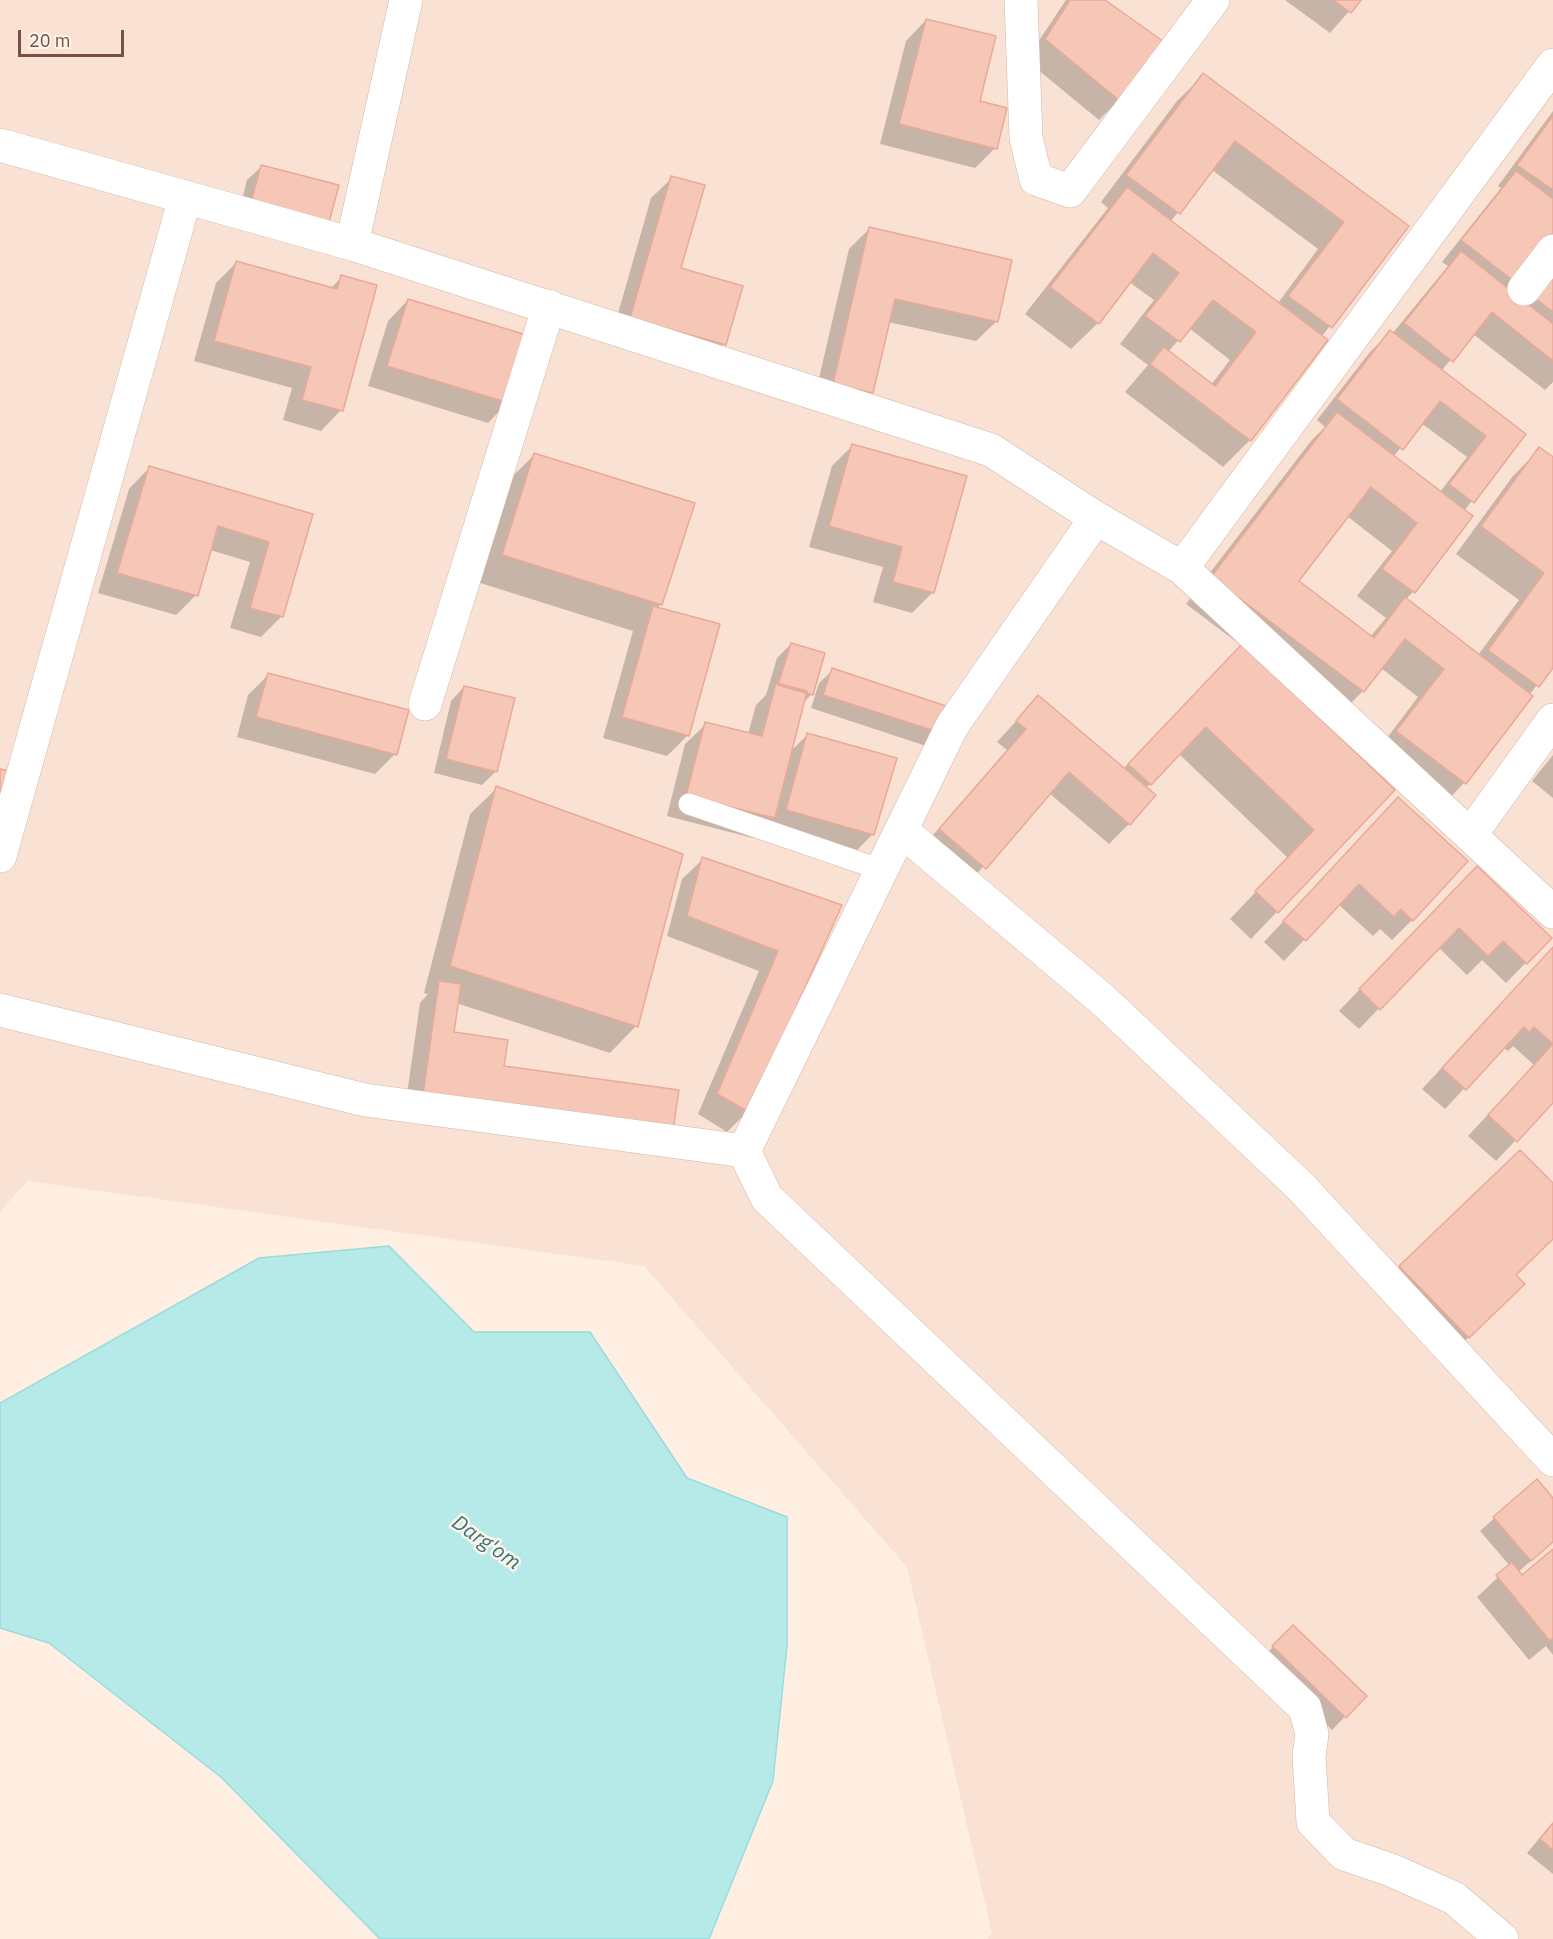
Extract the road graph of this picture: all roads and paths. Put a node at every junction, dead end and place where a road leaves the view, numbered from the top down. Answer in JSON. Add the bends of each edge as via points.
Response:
{"nodes":[{"id":1,"x":406,"y":0,"type":"edge"},
{"id":2,"x":1021,"y":0,"type":"edge"},
{"id":3,"x":1213,"y":0,"type":"edge"},
{"id":4,"x":1553,"y":65,"type":"edge"},
{"id":5,"x":0,"y":146,"type":"edge"},
{"id":6,"x":185,"y":198,"type":"junction"},
{"id":7,"x":352,"y":244,"type":"junction"},
{"id":8,"x":1553,"y":251,"type":"edge"},
{"id":9,"x":1524,"y":289,"type":"dead end"},
{"id":10,"x":549,"y":306,"type":"junction"},
{"id":11,"x":1096,"y":518,"type":"junction"},
{"id":12,"x":1182,"y":568,"type":"junction"},
{"id":13,"x":425,"y":704,"type":"dead end"},
{"id":14,"x":1553,"y":720,"type":"edge"},
{"id":15,"x":689,"y":804,"type":"dead end"},
{"id":16,"x":902,"y":831,"type":"junction"},
{"id":17,"x":1471,"y":834,"type":"junction"},
{"id":18,"x":0,"y":856,"type":"edge"},
{"id":19,"x":882,"y":870,"type":"junction"},
{"id":20,"x":1553,"y":912,"type":"edge"},
{"id":21,"x":0,"y":1010,"type":"edge"},
{"id":22,"x":744,"y":1151,"type":"junction"},
{"id":23,"x":1553,"y":1460,"type":"edge"},
{"id":24,"x":1502,"y":1939,"type":"edge"}],
"edges":[{"from":1,"to":7,"type":"street"},
{"from":2,"to":3,"type":"street","via":[[1026,138],[1036,179],[1070,191]]},
{"from":4,"to":12,"type":"street"},
{"from":5,"to":6,"type":"street"},
{"from":6,"to":7,"type":"street"},
{"from":6,"to":18,"type":"street"},
{"from":7,"to":10,"type":"street"},
{"from":8,"to":9,"type":"street"},
{"from":10,"to":11,"type":"street","via":[[991,450]]},
{"from":10,"to":13,"type":"street"},
{"from":11,"to":12,"type":"street"},
{"from":11,"to":16,"type":"street","via":[[952,726]]},
{"from":12,"to":17,"type":"street"},
{"from":14,"to":17,"type":"street"},
{"from":15,"to":19,"type":"lane"},
{"from":16,"to":19,"type":"street"},
{"from":16,"to":23,"type":"street","via":[[1103,1000],[1301,1187]]},
{"from":17,"to":20,"type":"street"},
{"from":19,"to":22,"type":"street"},
{"from":21,"to":22,"type":"street","via":[[365,1100]]},
{"from":22,"to":24,"type":"street","via":[[767,1198],[1305,1708],[1312,1734],[1309,1756],[1313,1822],[1344,1854],[1455,1898]]}]}
